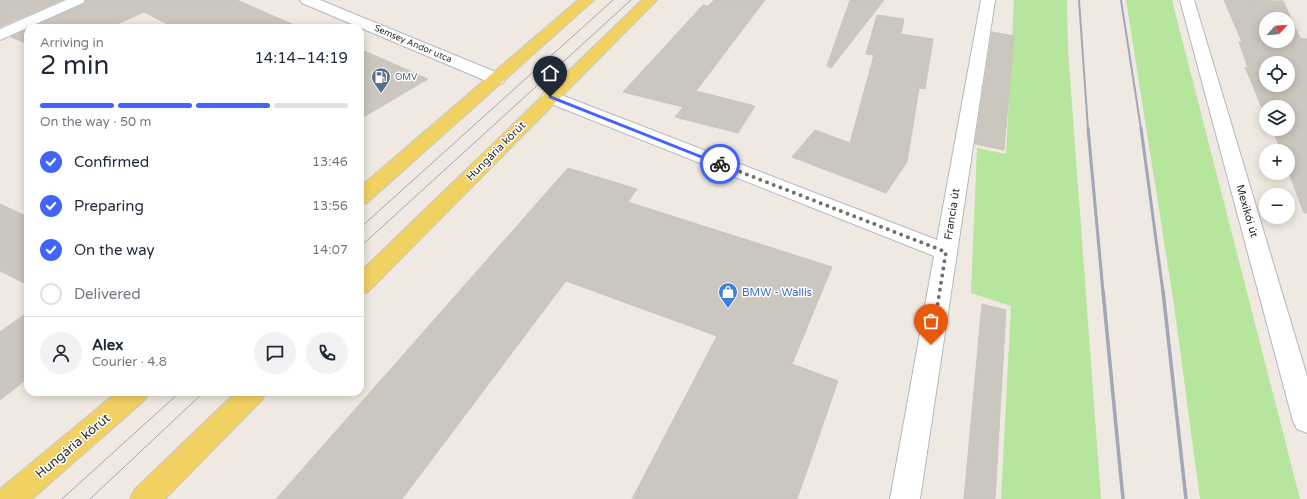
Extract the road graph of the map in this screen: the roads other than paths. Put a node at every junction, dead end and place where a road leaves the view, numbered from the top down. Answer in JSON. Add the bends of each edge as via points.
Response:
{"nodes":[{"id":1,"x":78,"y":0,"type":"edge"},
{"id":2,"x":307,"y":0,"type":"edge"},
{"id":3,"x":588,"y":0,"type":"edge"},
{"id":4,"x":650,"y":0,"type":"edge"},
{"id":5,"x":988,"y":0,"type":"edge"},
{"id":6,"x":1187,"y":0,"type":"edge"},
{"id":7,"x":24,"y":24,"type":"edge"},
{"id":8,"x":25,"y":24,"type":"edge"},
{"id":9,"x":0,"y":35,"type":"edge"},
{"id":10,"x":497,"y":79,"type":"junction"},
{"id":11,"x":550,"y":97,"type":"junction"},
{"id":12,"x":364,"y":195,"type":"edge"},
{"id":13,"x":946,"y":252,"type":"junction"},
{"id":14,"x":364,"y":282,"type":"edge"},
{"id":15,"x":1298,"y":359,"type":"edge"},
{"id":16,"x":131,"y":396,"type":"edge"},
{"id":17,"x":249,"y":396,"type":"edge"},
{"id":18,"x":1307,"y":421,"type":"edge"},
{"id":19,"x":10,"y":499,"type":"edge"},
{"id":20,"x":145,"y":499,"type":"edge"},
{"id":21,"x":906,"y":499,"type":"edge"}],
"edges":[{"from":1,"to":8,"type":"street"},
{"from":2,"to":10,"type":"street","name":"Semsey Andor utca"},
{"from":3,"to":10,"type":"main road"},
{"from":4,"to":11,"type":"main road","name":"Hungária körút"},
{"from":5,"to":13,"type":"street","name":"Francia út"},
{"from":6,"to":15,"type":"street","name":"Mexikói út"},
{"from":7,"to":9,"type":"street"},
{"from":10,"to":12,"type":"main road"},
{"from":11,"to":13,"type":"street"},
{"from":11,"to":14,"type":"main road","name":"Hungária körút"},
{"from":13,"to":21,"type":"street","name":"Francia út"},
{"from":15,"to":18,"type":"street","name":"Mexikói út"},
{"from":16,"to":19,"type":"main road","name":"Hungária körút"},
{"from":17,"to":20,"type":"main road"}]}
